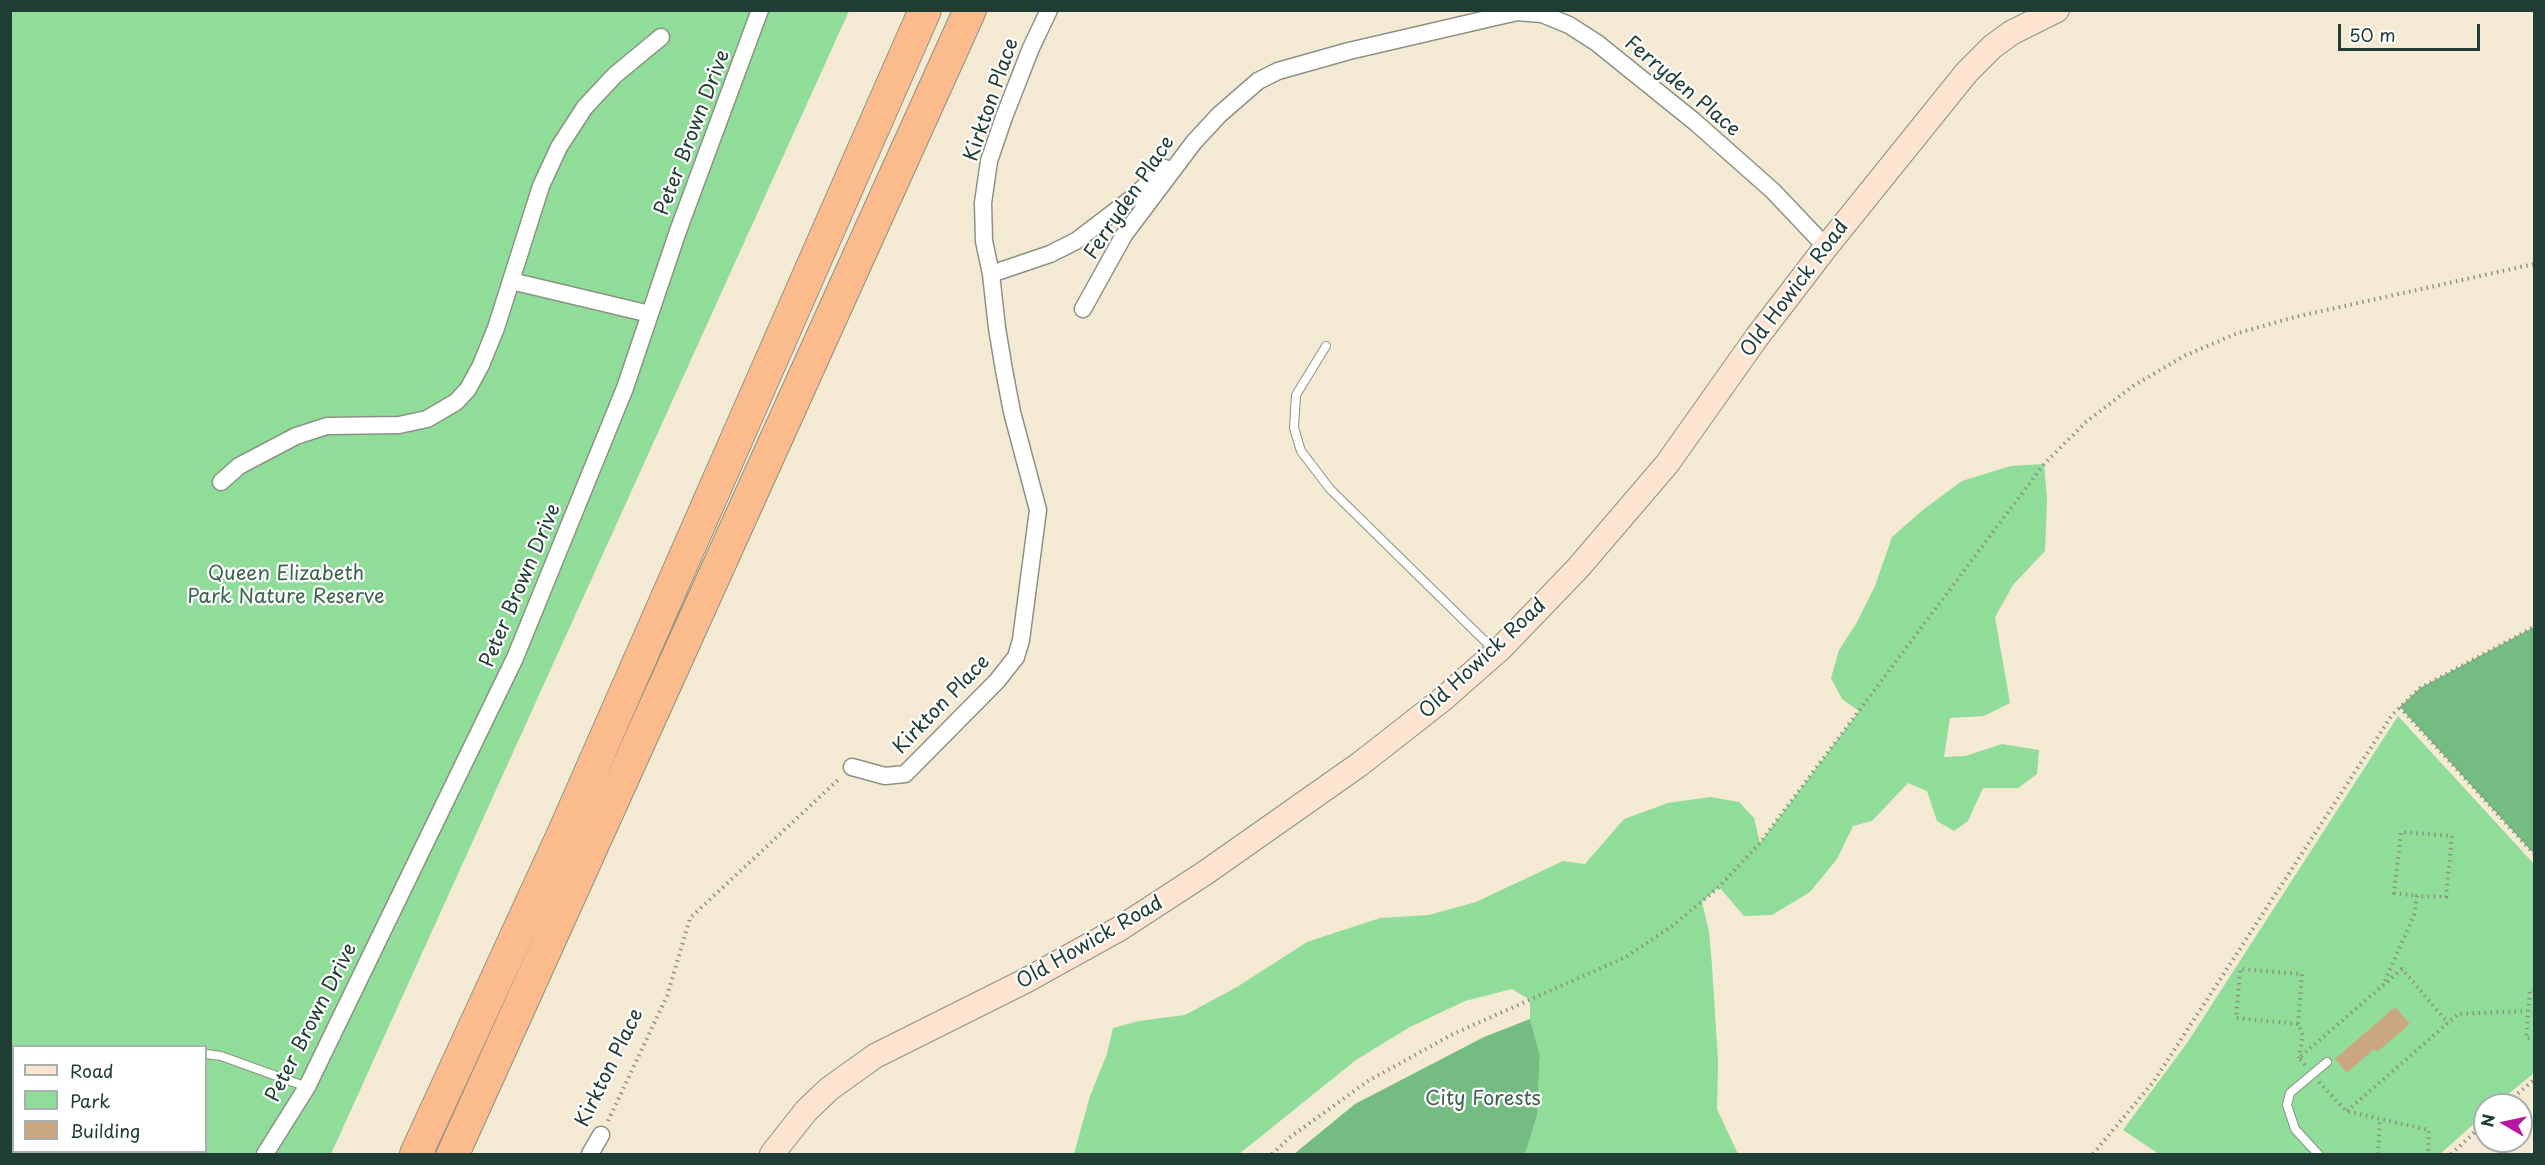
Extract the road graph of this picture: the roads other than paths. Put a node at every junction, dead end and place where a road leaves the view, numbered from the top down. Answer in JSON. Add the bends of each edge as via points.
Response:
{"nodes":[{"id":1,"x":760,"y":10,"type":"edge"},
{"id":2,"x":925,"y":10,"type":"edge"},
{"id":3,"x":970,"y":10,"type":"edge"},
{"id":4,"x":1049,"y":10,"type":"edge"},
{"id":5,"x":2057,"y":10,"type":"edge"},
{"id":6,"x":661,"y":37,"type":"dead end"},
{"id":7,"x":1194,"y":142,"type":"junction"},
{"id":8,"x":1826,"y":247,"type":"junction"},
{"id":9,"x":992,"y":274,"type":"junction"},
{"id":10,"x":511,"y":281,"type":"junction"},
{"id":11,"x":1083,"y":309,"type":"dead end"},
{"id":12,"x":651,"y":314,"type":"junction"},
{"id":13,"x":1326,"y":346,"type":"dead end"},
{"id":14,"x":221,"y":482,"type":"dead end"},
{"id":15,"x":1497,"y":652,"type":"junction"},
{"id":16,"x":852,"y":767,"type":"road end"},
{"id":17,"x":207,"y":1054,"type":"edge"},
{"id":18,"x":2327,"y":1062,"type":"dead end"},
{"id":19,"x":307,"y":1087,"type":"junction"},
{"id":20,"x":601,"y":1135,"type":"road end"},
{"id":21,"x":265,"y":1155,"type":"edge"},
{"id":22,"x":416,"y":1155,"type":"edge"},
{"id":23,"x":453,"y":1155,"type":"edge"},
{"id":24,"x":590,"y":1155,"type":"edge"},
{"id":25,"x":772,"y":1155,"type":"edge"},
{"id":26,"x":2318,"y":1155,"type":"edge"}],
"edges":[{"from":1,"to":12,"type":"street","name":"Peter Brown Drive"},
{"from":2,"to":22,"type":"highway","via":[[565,831]]},
{"from":3,"to":23,"type":"highway"},
{"from":4,"to":9,"type":"street","name":"Kirkton Place","via":[[989,161],[983,212],[984,241]]},
{"from":5,"to":8,"type":"main road","name":"Old Howick Road","via":[[2011,33],[1967,72]]},
{"from":6,"to":10,"type":"street","via":[[592,99],[559,147],[541,186]]},
{"from":7,"to":8,"type":"street","name":"Ferryden Place","via":[[1258,81],[1278,71],[1487,18],[1517,12],[1542,14],[1597,43],[1695,122],[1773,191]]},
{"from":7,"to":9,"type":"street","name":"Ferryden Place","via":[[1131,200],[1076,241]]},
{"from":7,"to":11,"type":"street","name":"Ferryden Place","via":[[1125,235]]},
{"from":8,"to":15,"type":"main road","name":"Old Howick Road","via":[[1667,464],[1578,568]]},
{"from":9,"to":16,"type":"street","name":"Kirkton Place","via":[[1012,412],[1038,510],[1021,640],[1016,657],[997,681],[905,774],[885,776]]},
{"from":10,"to":12,"type":"street"},
{"from":10,"to":14,"type":"street","via":[[482,365],[468,389],[444,411],[399,425],[327,426],[262,453]]},
{"from":12,"to":19,"type":"street","name":"Peter Brown Drive","via":[[626,388],[515,658]]},
{"from":13,"to":15,"type":"lane","via":[[1296,395],[1294,428],[1302,451],[1330,489]]},
{"from":15,"to":25,"type":"main road","name":"Old Howick Road","via":[[1360,764],[1119,930],[875,1056],[806,1111]]},
{"from":17,"to":19,"type":"lane"},
{"from":18,"to":26,"type":"lane","via":[[2290,1093],[2287,1105],[2295,1129]]},
{"from":19,"to":21,"type":"street","name":"Peter Brown Drive"},
{"from":20,"to":24,"type":"street","name":"Kirkton Place"}]}
